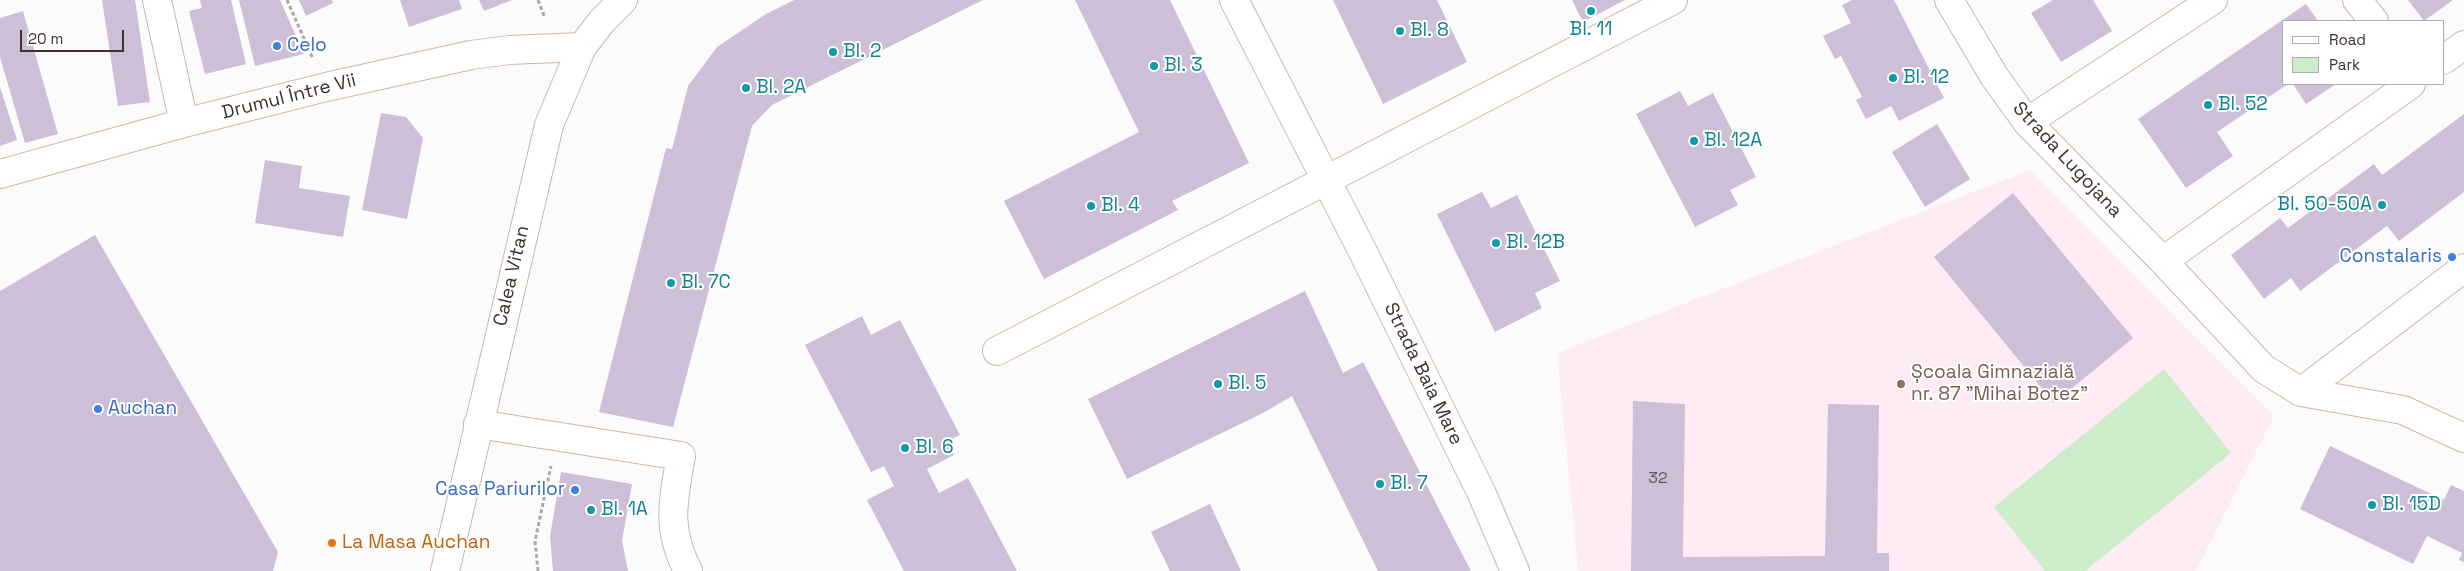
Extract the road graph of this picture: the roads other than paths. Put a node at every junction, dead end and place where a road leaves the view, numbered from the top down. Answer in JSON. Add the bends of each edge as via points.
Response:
{"nodes":[{"id":1,"x":157,"y":0,"type":"edge"},
{"id":2,"x":623,"y":0,"type":"edge"},
{"id":3,"x":1234,"y":0,"type":"edge"},
{"id":4,"x":1673,"y":0,"type":"edge"},
{"id":5,"x":2213,"y":0,"type":"edge"},
{"id":6,"x":2357,"y":0,"type":"edge"},
{"id":7,"x":1958,"y":3,"type":"edge"},
{"id":8,"x":2373,"y":20,"type":"edge"},
{"id":9,"x":2464,"y":45,"type":"edge"},
{"id":10,"x":582,"y":47,"type":"junction"},
{"id":11,"x":2444,"y":59,"type":"edge"},
{"id":12,"x":2410,"y":85,"type":"edge"},
{"id":13,"x":2027,"y":122,"type":"junction"},
{"id":14,"x":184,"y":123,"type":"junction"},
{"id":15,"x":0,"y":174,"type":"edge"},
{"id":16,"x":1326,"y":178,"type":"junction"},
{"id":17,"x":2163,"y":261,"type":"junction"},
{"id":18,"x":2464,"y":268,"type":"edge"},
{"id":19,"x":997,"y":350,"type":"dead end"},
{"id":20,"x":2301,"y":392,"type":"junction"},
{"id":21,"x":478,"y":424,"type":"junction"},
{"id":22,"x":2464,"y":438,"type":"edge"},
{"id":23,"x":445,"y":571,"type":"edge"},
{"id":24,"x":688,"y":571,"type":"edge"},
{"id":25,"x":1515,"y":571,"type":"edge"}],
"edges":[{"from":1,"to":14,"type":"street"},
{"from":2,"to":10,"type":"street","name":"Calea Vitan"},
{"from":3,"to":16,"type":"street","name":"Strada Baia Mare"},
{"from":4,"to":16,"type":"street"},
{"from":5,"to":13,"type":"street"},
{"from":6,"to":8,"type":"street"},
{"from":7,"to":13,"type":"street","name":"Strada Lugojana","via":[[1994,76]]},
{"from":9,"to":11,"type":"street"},
{"from":10,"to":14,"type":"street","name":"Drumul Între Vii","via":[[471,55]]},
{"from":10,"to":21,"type":"street","name":"Calea Vitan","via":[[549,125]]},
{"from":12,"to":17,"type":"street"},
{"from":13,"to":17,"type":"street","name":"Strada Lugojana"},
{"from":14,"to":15,"type":"street","name":"Drumul Între Vii"},
{"from":16,"to":19,"type":"street"},
{"from":16,"to":25,"type":"street","name":"Strada Baia Mare","via":[[1482,494]]},
{"from":17,"to":20,"type":"street","name":"Strada Lugojana","via":[[2264,369]]},
{"from":18,"to":20,"type":"street"},
{"from":20,"to":22,"type":"street","name":"Strada Lugojana","via":[[2403,410]]},
{"from":21,"to":23,"type":"street","name":"Calea Vitan"},
{"from":21,"to":24,"type":"street","via":[[681,456],[672,520]]}]}
